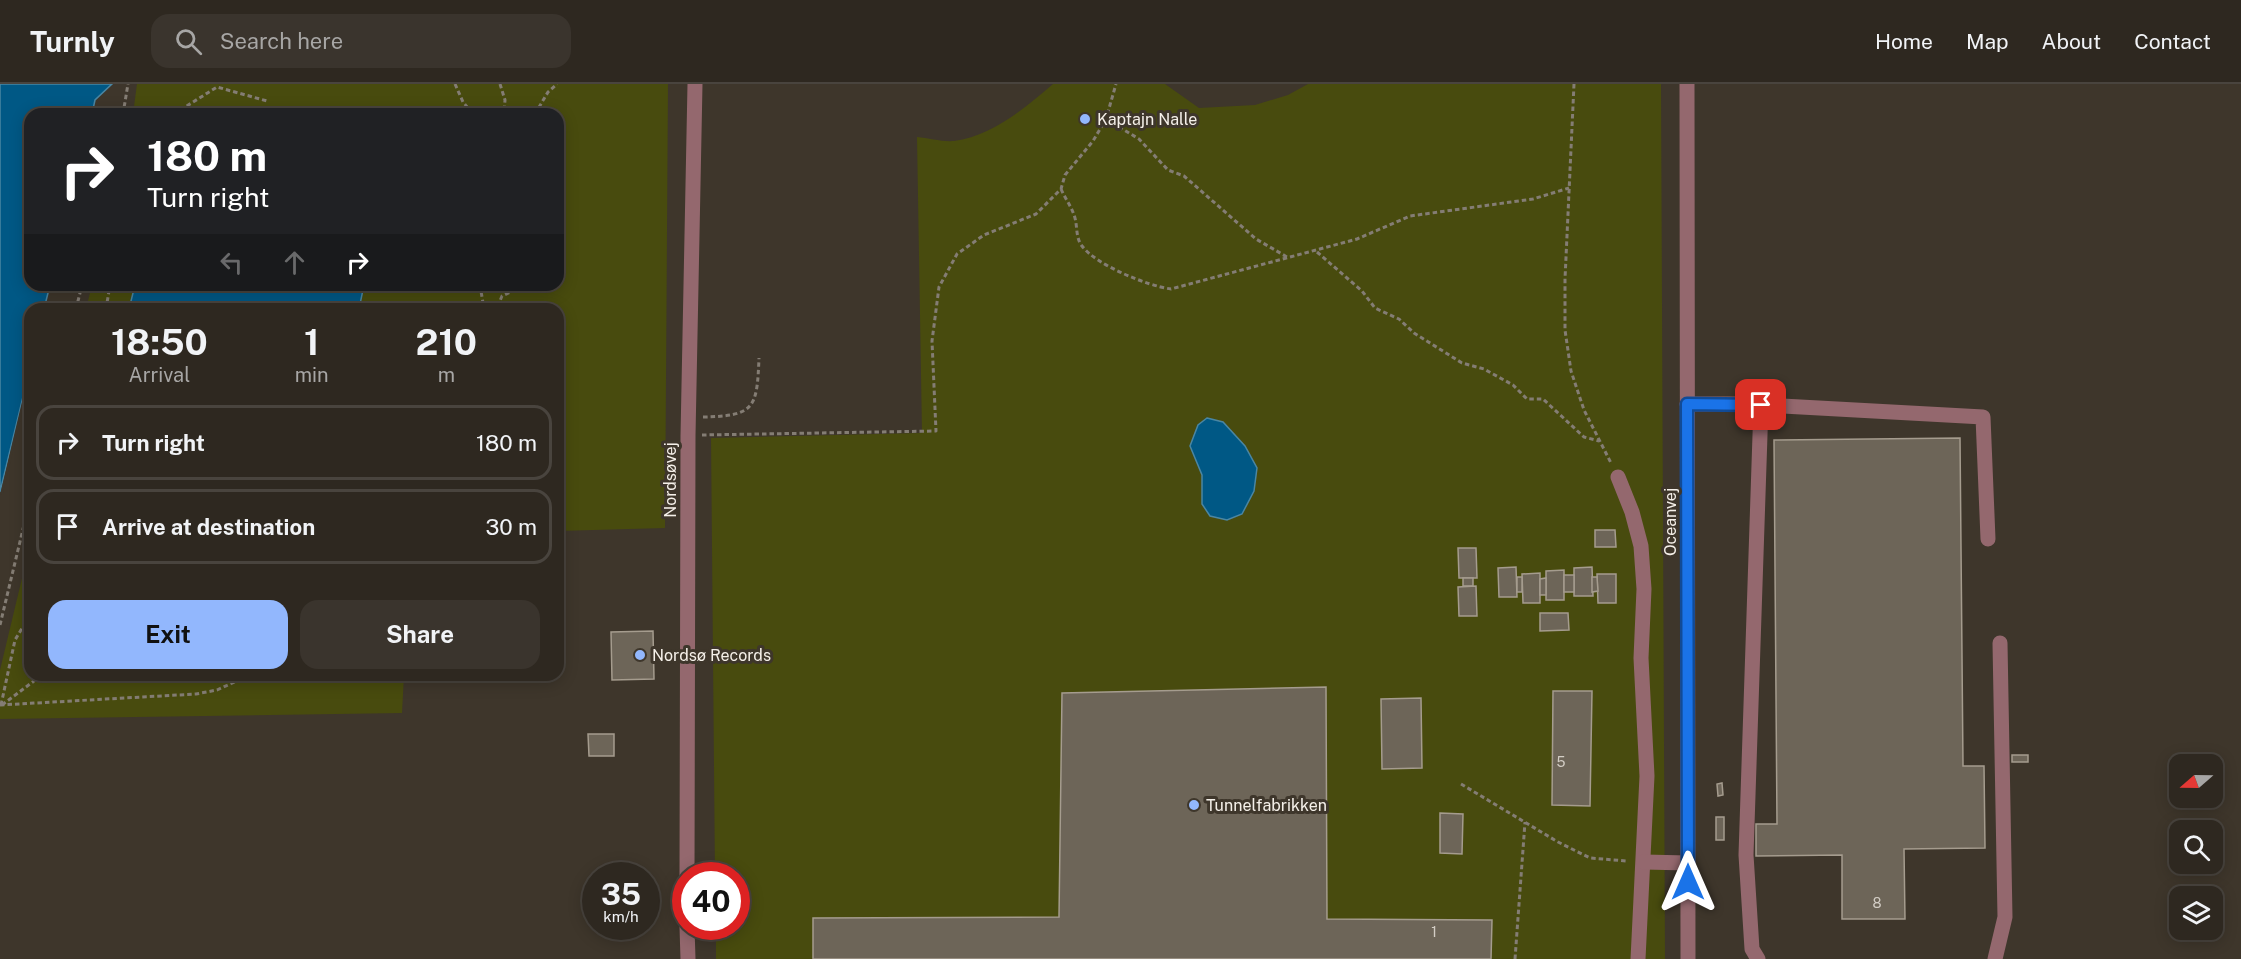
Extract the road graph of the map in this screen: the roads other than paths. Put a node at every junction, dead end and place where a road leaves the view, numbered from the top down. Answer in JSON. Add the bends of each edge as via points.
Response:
{"nodes":[{"id":1,"x":695,"y":84,"type":"edge"},
{"id":2,"x":1687,"y":84,"type":"edge"},
{"id":3,"x":1687,"y":404,"type":"junction"},
{"id":4,"x":1761,"y":405,"type":"junction"},
{"id":5,"x":1618,"y":477,"type":"road end"},
{"id":6,"x":1988,"y":539,"type":"dead end"},
{"id":7,"x":2000,"y":643,"type":"dead end"},
{"id":8,"x":687,"y":862,"type":"edge"},
{"id":9,"x":1644,"y":862,"type":"junction"},
{"id":10,"x":1688,"y":863,"type":"junction"},
{"id":11,"x":687,"y":940,"type":"edge"},
{"id":12,"x":688,"y":959,"type":"edge"},
{"id":13,"x":1638,"y":959,"type":"edge"},
{"id":14,"x":1688,"y":959,"type":"edge"},
{"id":15,"x":1758,"y":959,"type":"edge"},
{"id":16,"x":1995,"y":959,"type":"edge"}],
"edges":[{"from":1,"to":8,"type":"street","name":"Nordsøvej","via":[[688,436]]},
{"from":2,"to":3,"type":"street","name":"Oceanvej"},
{"from":3,"to":4,"type":"street"},
{"from":3,"to":10,"type":"street","name":"Oceanvej"},
{"from":4,"to":6,"type":"street","via":[[1983,417]]},
{"from":4,"to":15,"type":"street","via":[[1746,855],[1752,949]]},
{"from":5,"to":9,"type":"street","via":[[1642,554],[1641,658],[1647,776]]},
{"from":7,"to":16,"type":"street","via":[[2005,917]]},
{"from":9,"to":10,"type":"street"},
{"from":9,"to":13,"type":"street"},
{"from":10,"to":14,"type":"street","name":"Oceanvej"},
{"from":11,"to":12,"type":"street"}]}
